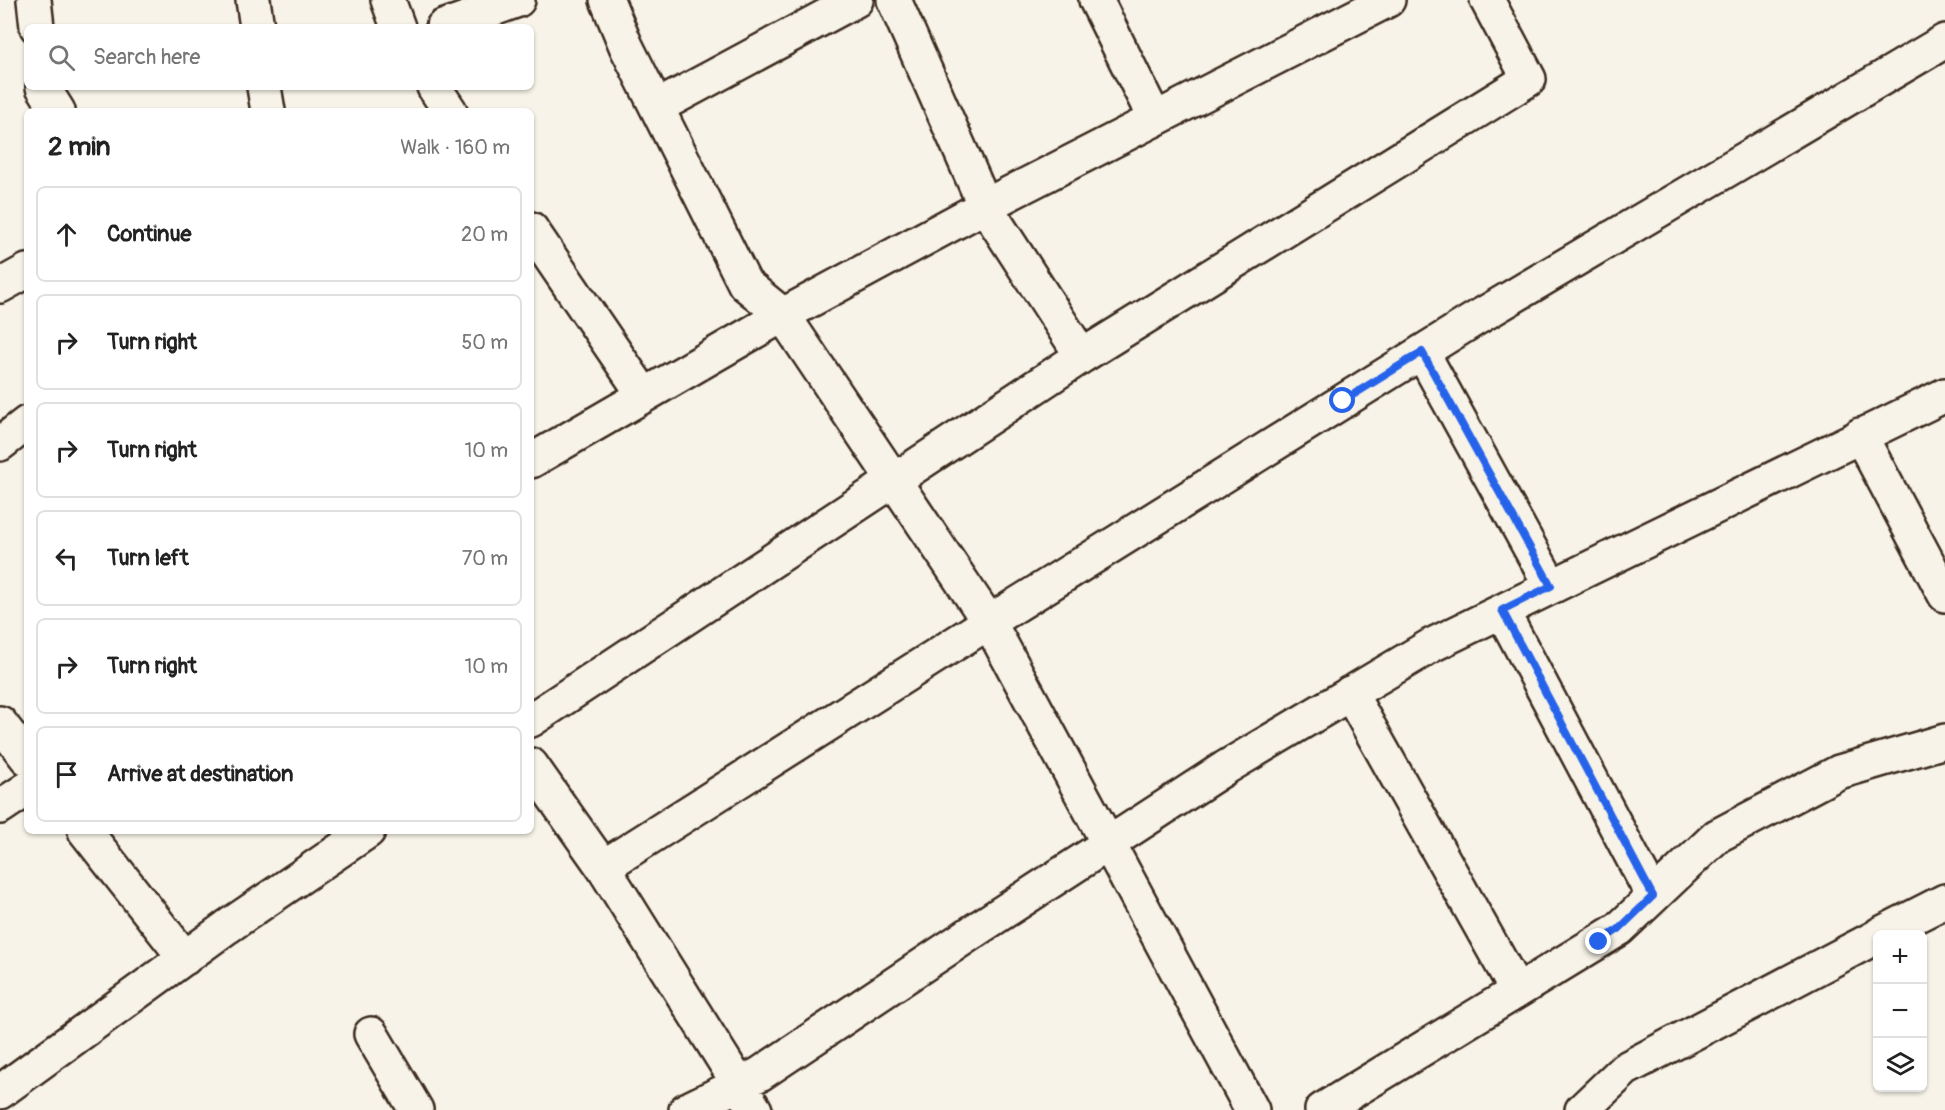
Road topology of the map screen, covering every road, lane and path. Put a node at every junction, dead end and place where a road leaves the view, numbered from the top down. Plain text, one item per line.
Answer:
1 (34, 0) edge
2 (253, 0) edge
3 (388, 0) edge
4 (518, 0) edge
5 (607, 0) edge
6 (856, 0) edge
7 (894, 0) edge
8 (1096, 0) edge
9 (1388, 0) edge
10 (1487, 0) edge
11 (37, 24) edge
12 (257, 24) edge
13 (397, 24) edge
14 (450, 24) edge
15 (1945, 41) edge
16 (45, 90) edge
17 (264, 90) edge
18 (436, 90) edge
19 (657, 107) junction
20 (56, 108) edge
21 (268, 108) edge
22 (448, 108) edge
23 (1155, 119) junction
24 (985, 206) junction
25 (534, 233) edge
26 (24, 273) edge
27 (0, 286) edge
28 (783, 315) junction
29 (1422, 352) junction
30 (1082, 356) junction
31 (1945, 394) edge
32 (644, 395) junction
33 (24, 425) edge
34 (1860, 435) junction
35 (0, 444) edge
36 (534, 459) edge
37 (894, 480) junction
38 (1551, 586) junction
39 (1945, 595) edge
40 (1502, 610) junction
41 (989, 622) junction
42 (1350, 693) junction
43 (534, 718) edge
44 (0, 723) edge
45 (1945, 741) edge
46 (24, 754) edge
47 (534, 769) edge
48 (24, 791) edge
49 (0, 807) edge
50 (87, 834) edge
51 (364, 834) edge
52 (1107, 844) junction
53 (603, 867) junction
54 (1653, 896) junction
55 (1945, 901) edge
56 (1889, 930) edge
57 (1873, 938) edge
58 (185, 958) junction
59 (1517, 991) junction
60 (371, 1034) dead end
61 (0, 1092) edge
62 (748, 1097) edge
63 (416, 1110) edge
64 (686, 1110) edge
65 (1252, 1110) edge
66 (1322, 1110) edge
67 (1582, 1110) edge

1 - 11 street
2 - 12 street
3 - 13 street
4 - 14 street
5 - 19 street
6 - 19 street
7 - 24 street
8 - 23 street
9 - 23 street
10 - 30 street
15 - 29 street
16 - 20 street
17 - 21 street
18 - 22 street
19 - 28 street
23 - 24 street
24 - 28 street
24 - 30 street
25 - 32 street
26 - 27 street
28 - 32 street
28 - 37 street
29 - 38 street
29 - 41 street
30 - 37 street
31 - 34 street
32 - 36 street
33 - 35 street
34 - 38 street
34 - 39 street
37 - 41 street
37 - 43 street
38 - 40 street
40 - 42 street
40 - 54 street
41 - 52 street
41 - 53 street
42 - 52 street
42 - 59 street
44 - 46 street
45 - 54 street
47 - 53 street
48 - 49 street
50 - 58 street
51 - 58 street
52 - 62 street
52 - 65 street
53 - 62 street
54 - 59 street
55 - 56 street
57 - 67 street
58 - 61 street
59 - 66 street
60 - 63 street
62 - 64 street

